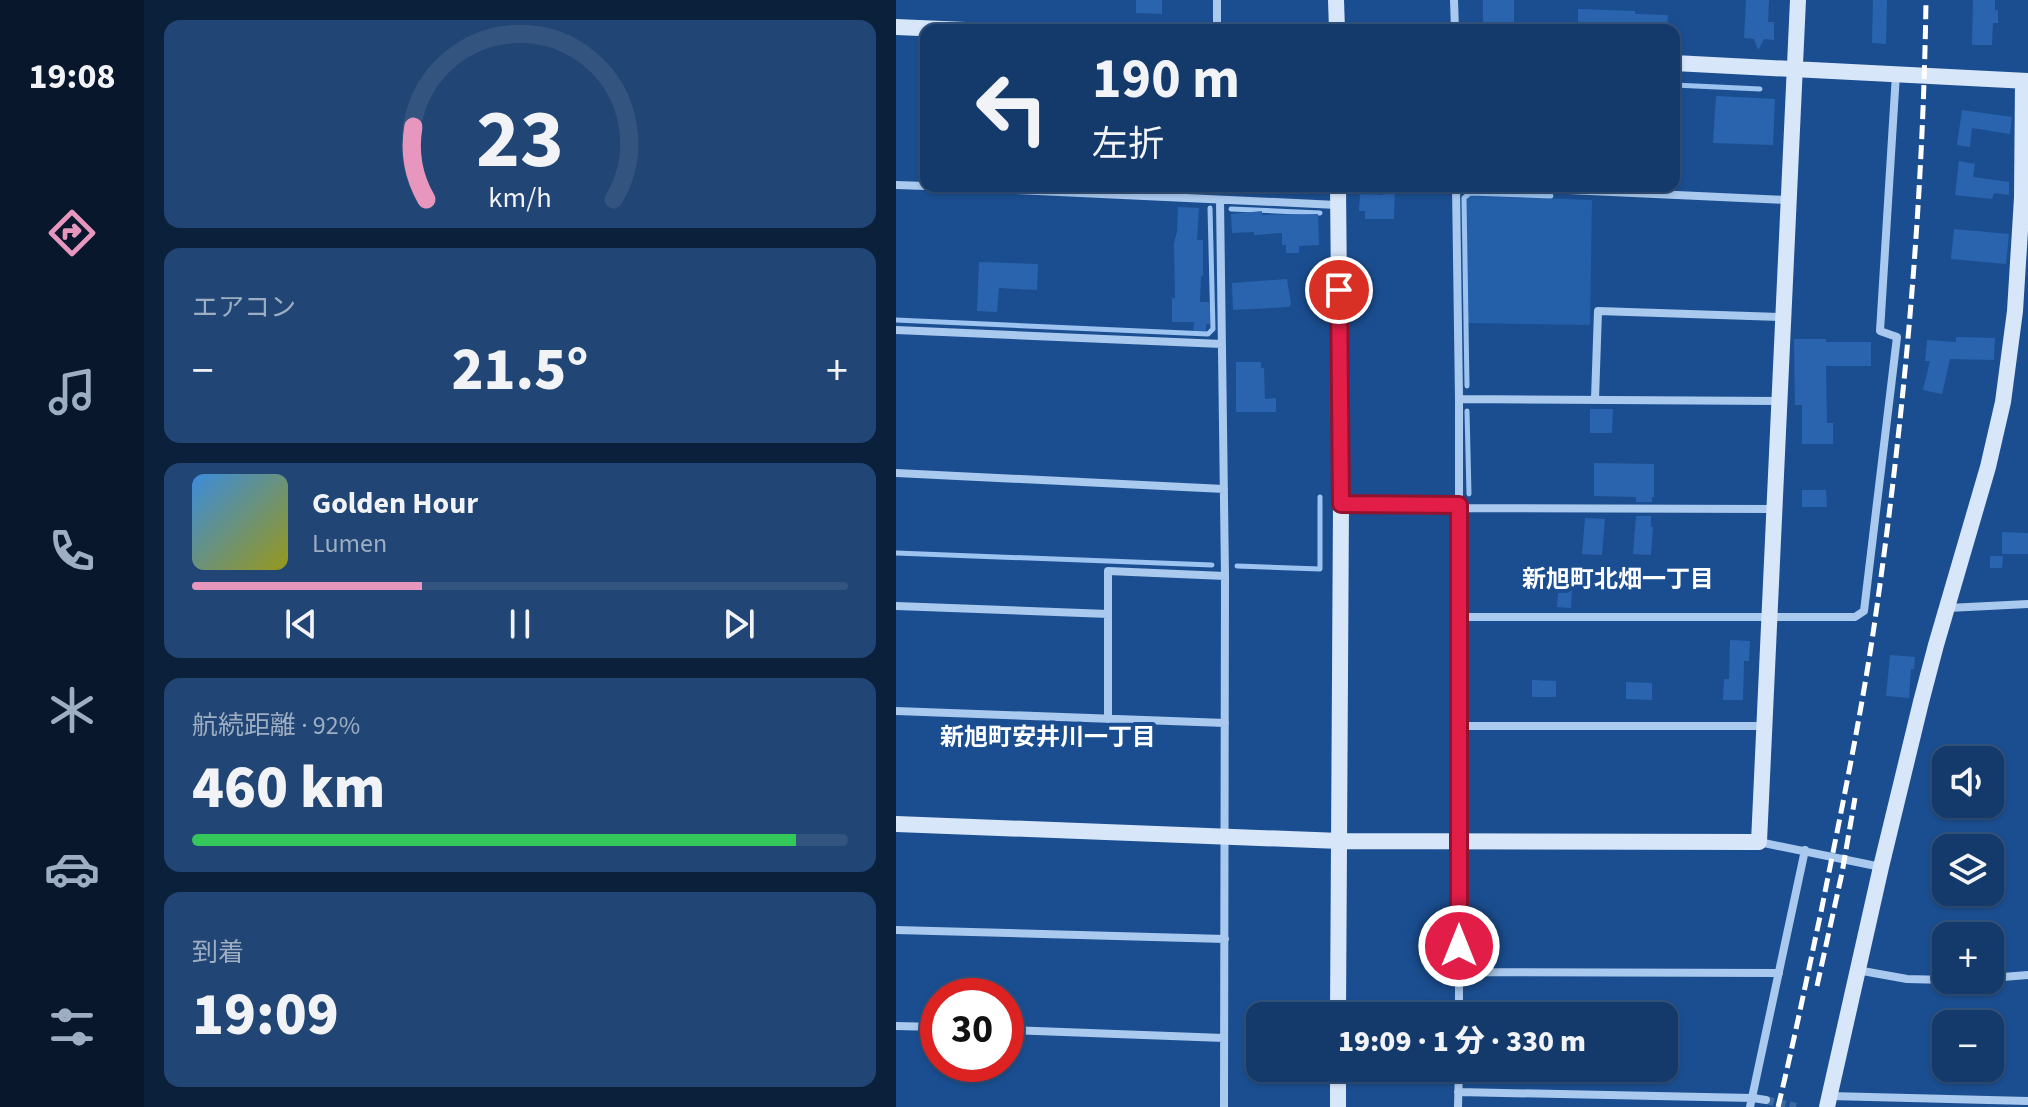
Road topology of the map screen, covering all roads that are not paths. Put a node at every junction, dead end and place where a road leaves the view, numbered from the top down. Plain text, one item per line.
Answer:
1 (1217, 0) edge
2 (1336, 0) edge
3 (1454, 0) edge
4 (1798, 0) edge
5 (1217, 24) edge
6 (1337, 24) edge
7 (1455, 24) edge
8 (896, 27) edge
9 (920, 28) edge
10 (1680, 63) edge
11 (1794, 69) junction
12 (1896, 74) junction
13 (2025, 81) edge
14 (896, 185) edge
15 (920, 186) edge
16 (1089, 192) edge
17 (1338, 192) edge
18 (1456, 192) edge
19 (1611, 192) edge
20 (1220, 200) junction
21 (1788, 200) junction
22 (1338, 205) junction
23 (1782, 317) junction
24 (896, 330) edge
25 (1222, 344) junction
26 (1459, 399) junction
27 (1595, 399) junction
28 (1779, 401) junction
29 (896, 473) edge
30 (1224, 489) junction
31 (1341, 504) junction
32 (1459, 507) junction
33 (1774, 509) junction
34 (1225, 576) junction
35 (2028, 604) edge
36 (896, 606) edge
37 (1947, 608) junction
38 (1108, 614) junction
39 (1459, 617) junction
40 (1769, 618) junction
41 (896, 711) edge
42 (1108, 719) junction
43 (1225, 723) junction
44 (1459, 726) junction
45 (1764, 726) junction
46 (896, 824) edge
47 (1225, 837) junction
48 (1340, 841) junction
49 (1458, 841) junction
50 (1759, 842) junction
51 (1805, 850) junction
52 (1881, 867) junction
53 (896, 930) edge
54 (1225, 939) junction
55 (1857, 970) junction
56 (1459, 972) junction
57 (1779, 973) junction
58 (2028, 975) edge
59 (2004, 977) edge
60 (1932, 980) edge
61 (1338, 1002) edge
62 (1459, 1002) edge
63 (896, 1026) edge
64 (920, 1027) edge
65 (1024, 1031) edge
66 (1224, 1038) junction
67 (1338, 1082) edge
68 (1458, 1082) edge
69 (1458, 1092) junction
70 (1766, 1100) dead end
71 (2028, 1101) edge
72 (1752, 1102) edge
73 (1829, 1102) edge
74 (1224, 1107) edge
75 (1338, 1107) edge
76 (1458, 1107) edge

1 - 5 street
2 - 6 street
3 - 7 street
4 - 11 street
8 - 9 street
10 - 11 street
11 - 12 street
11 - 21 street
12 - 13 street
12 - 40 street
13 - 37 street
14 - 15 street
16 - 20 street
17 - 22 street
18 - 26 street
19 - 21 street
20 - 22 street
20 - 25 street
21 - 23 street
22 - 31 street
23 - 27 street
23 - 28 street
24 - 25 street
25 - 30 street
26 - 27 street
26 - 32 street
27 - 28 street
28 - 33 street
29 - 30 street
30 - 34 street
31 - 32 street
31 - 48 street
32 - 33 street
32 - 39 street
33 - 40 street
34 - 38 street
34 - 43 street
35 - 37 street
36 - 38 street
37 - 52 street
38 - 42 street
39 - 40 street
39 - 44 street
40 - 45 street
41 - 42 street
42 - 43 street
43 - 47 street
44 - 45 street
44 - 49 street
45 - 50 street
46 - 47 street
47 - 48 street
47 - 54 street
48 - 49 street
48 - 61 street
49 - 50 street
49 - 56 street
50 - 51 street
51 - 52 street
51 - 57 street
52 - 55 street
53 - 54 street
54 - 66 street
55 - 60 street
55 - 73 street
56 - 57 street
56 - 62 street
57 - 72 street
58 - 59 street
63 - 64 street
65 - 66 street
66 - 74 street
67 - 75 street
68 - 69 street
69 - 72 street
69 - 76 street
70 - 72 street
71 - 73 street

